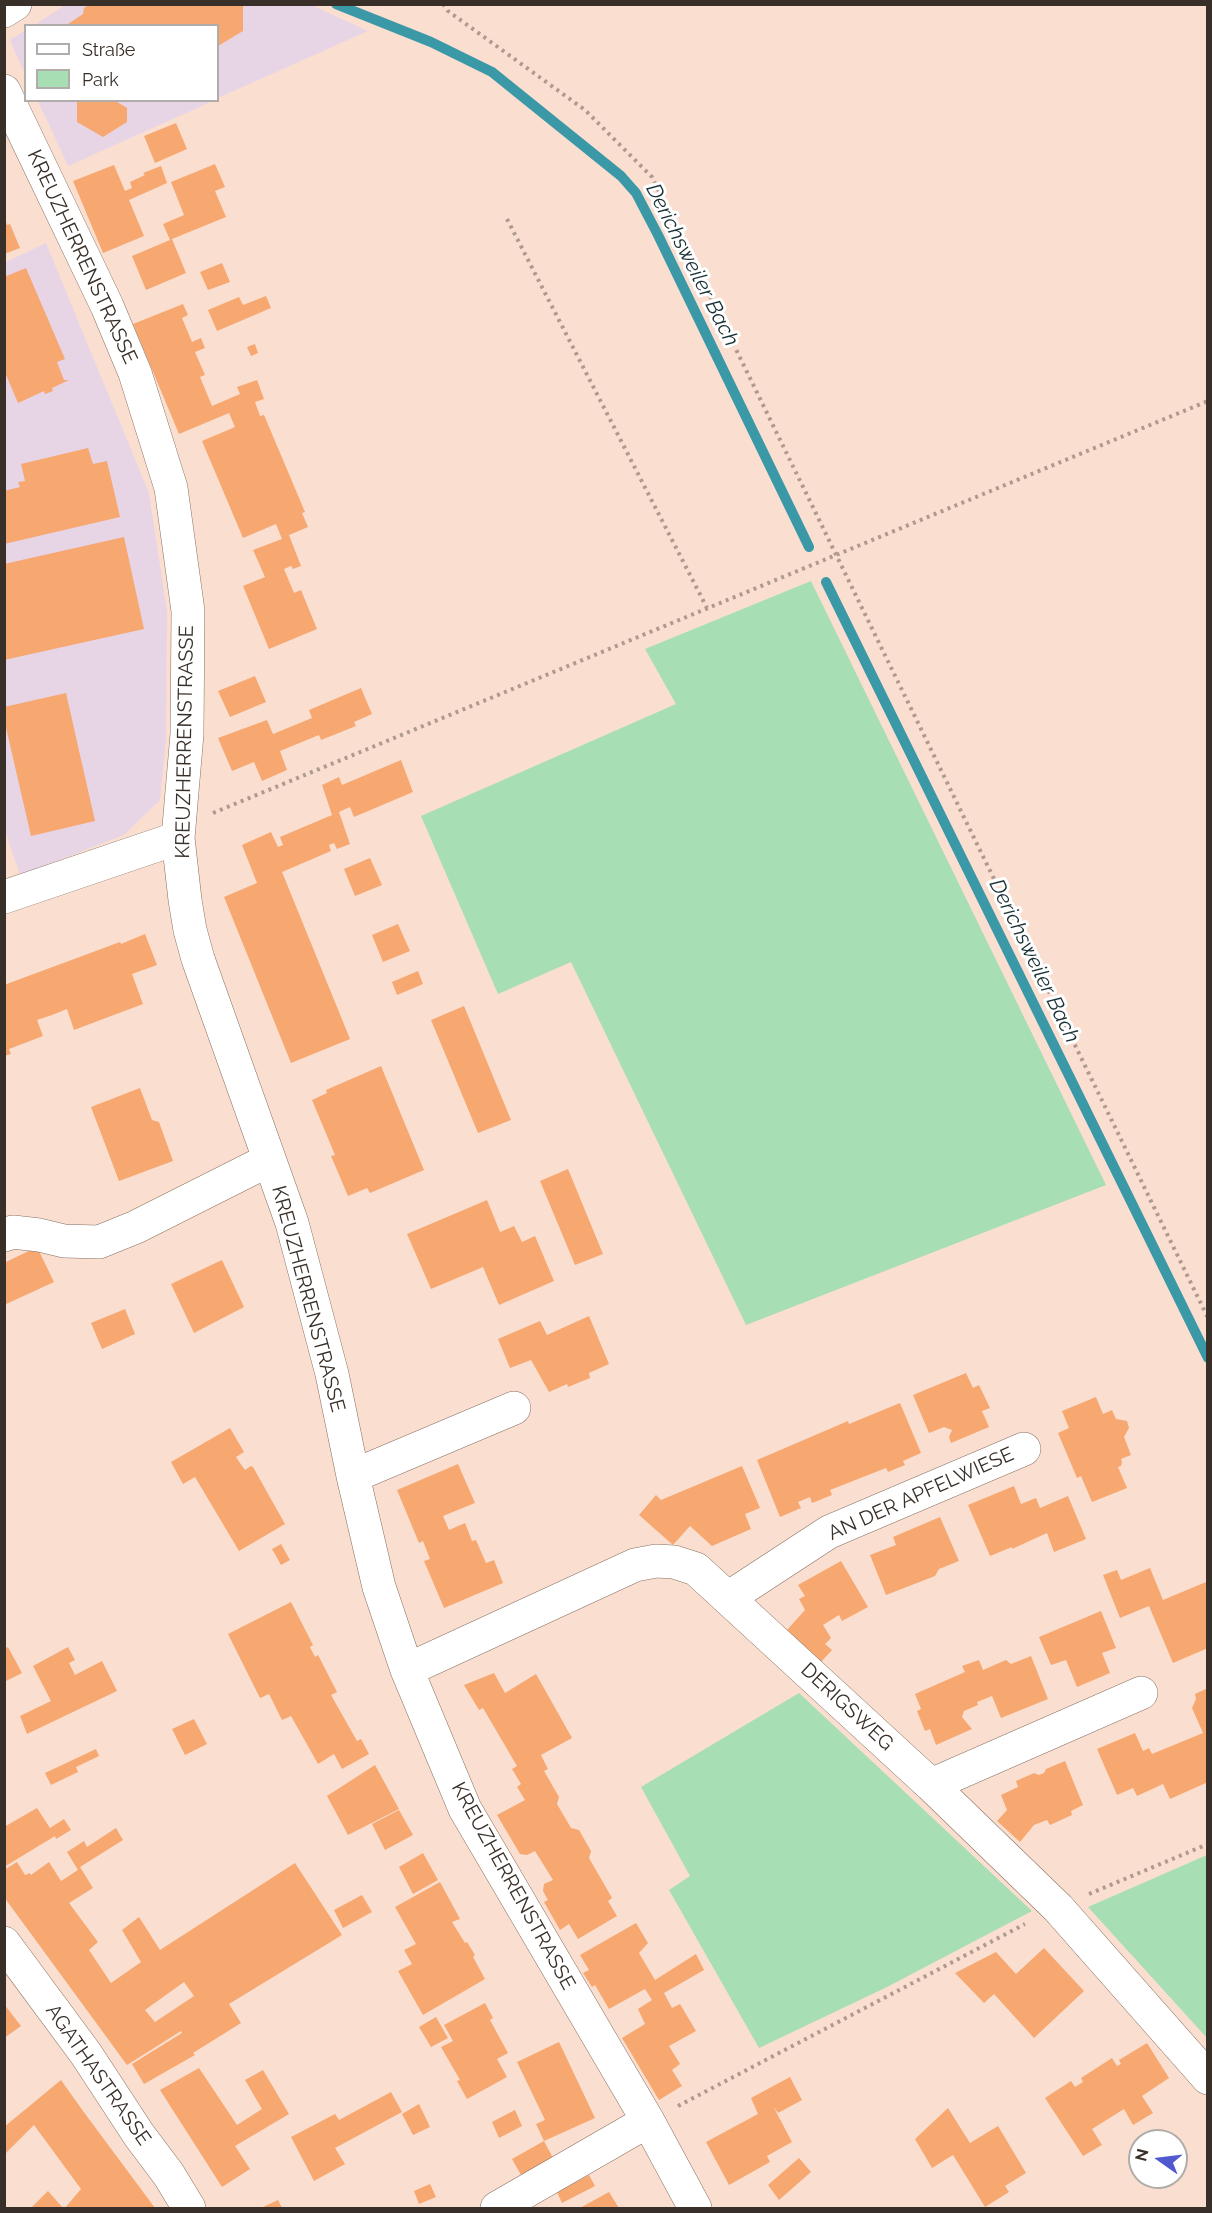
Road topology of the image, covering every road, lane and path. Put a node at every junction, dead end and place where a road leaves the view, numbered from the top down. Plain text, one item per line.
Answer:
1 (15, 4) edge
2 (443, 4) edge
3 (4, 11) edge
4 (4, 91) edge
5 (507, 219) dead end
6 (1208, 401) edge
7 (836, 555) junction
8 (707, 608) junction
9 (191, 827) junction
10 (4, 897) edge
11 (269, 1160) junction
12 (4, 1235) edge
13 (1208, 1318) edge
14 (514, 1408) dead end
15 (1024, 1449) dead end
16 (353, 1476) junction
17 (728, 1598) junction
18 (407, 1670) junction
19 (1141, 1693) dead end
20 (931, 1785) junction
21 (1208, 1844) edge
22 (1058, 1908) junction
23 (4, 1943) edge
24 (1208, 2078) edge
25 (648, 2121) junction
26 (189, 2208) edge
27 (497, 2208) edge
28 (695, 2208) edge

1 - 3 street
2 - 7 path
4 - 9 street, KREUZHERRENSTRASSE
5 - 8 path
6 - 7 path
7 - 8 path
7 - 13 path
8 - 9 path
9 - 10 street
9 - 11 street, KREUZHERRENSTRASSE
11 - 12 street
11 - 16 street, KREUZHERRENSTRASSE
14 - 16 street
15 - 17 street, AN DER APFELWIESE
16 - 18 street, KREUZHERRENSTRASSE
17 - 18 street, DERIGSWEG
17 - 20 street, DERIGSWEG
18 - 25 street, KREUZHERRENSTRASSE
19 - 20 street
20 - 22 street, DERIGSWEG
21 - 22 path
22 - 24 street, DERIGSWEG
22 - 25 path
23 - 26 street, AGATHASTRASSE
25 - 27 street
25 - 28 street, KREUZHERRENSTRASSE

